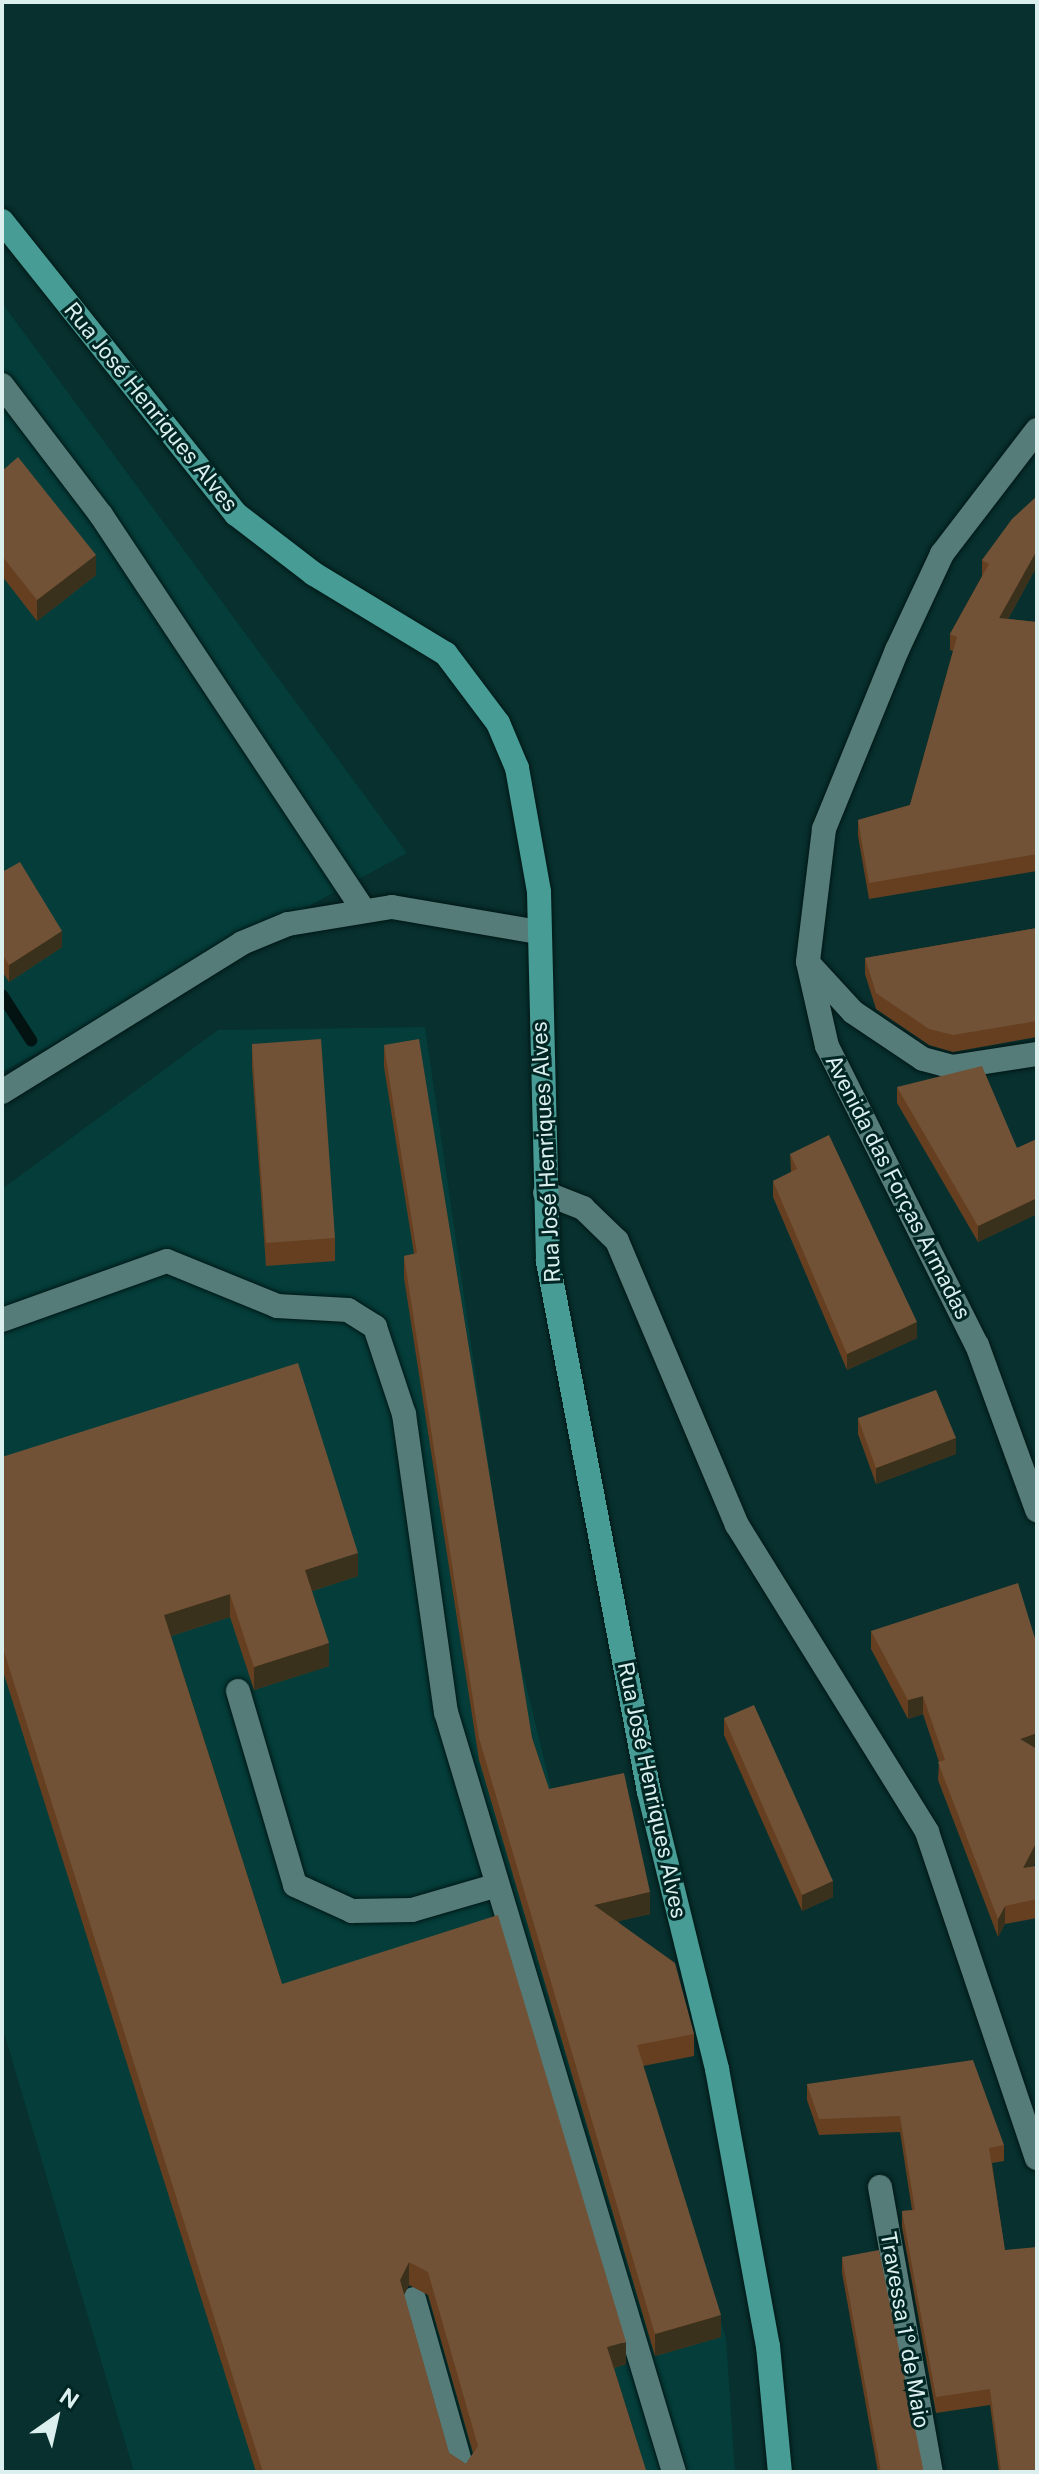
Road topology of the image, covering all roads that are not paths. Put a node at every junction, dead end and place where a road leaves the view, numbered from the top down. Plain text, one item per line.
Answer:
1 (2, 221) edge
2 (2, 385) edge
3 (1037, 430) edge
4 (362, 908) junction
5 (539, 932) junction
6 (808, 962) junction
7 (1037, 1054) edge
8 (2, 1092) edge
9 (545, 1193) junction
10 (2, 1320) edge
11 (1037, 1510) edge
12 (238, 1691) dead end
13 (494, 1886) junction
14 (1037, 2158) edge
15 (880, 2187) dead end
16 (414, 2299) dead end
17 (463, 2472) edge
18 (674, 2472) edge
19 (780, 2472) edge
20 (931, 2472) edge

1 - 5 main road, Rua José Henriques Alves
2 - 4 street
3 - 6 street, Avenida das Forças Armadas
4 - 5 street
4 - 8 street
5 - 9 main road, Rua José Henriques Alves
6 - 7 street
6 - 11 street, Avenida das Forças Armadas
9 - 14 street
9 - 19 main road, Rua José Henriques Alves
10 - 13 street
12 - 13 street
13 - 18 street
15 - 20 street, Travessa 1º de Maio
16 - 17 street

